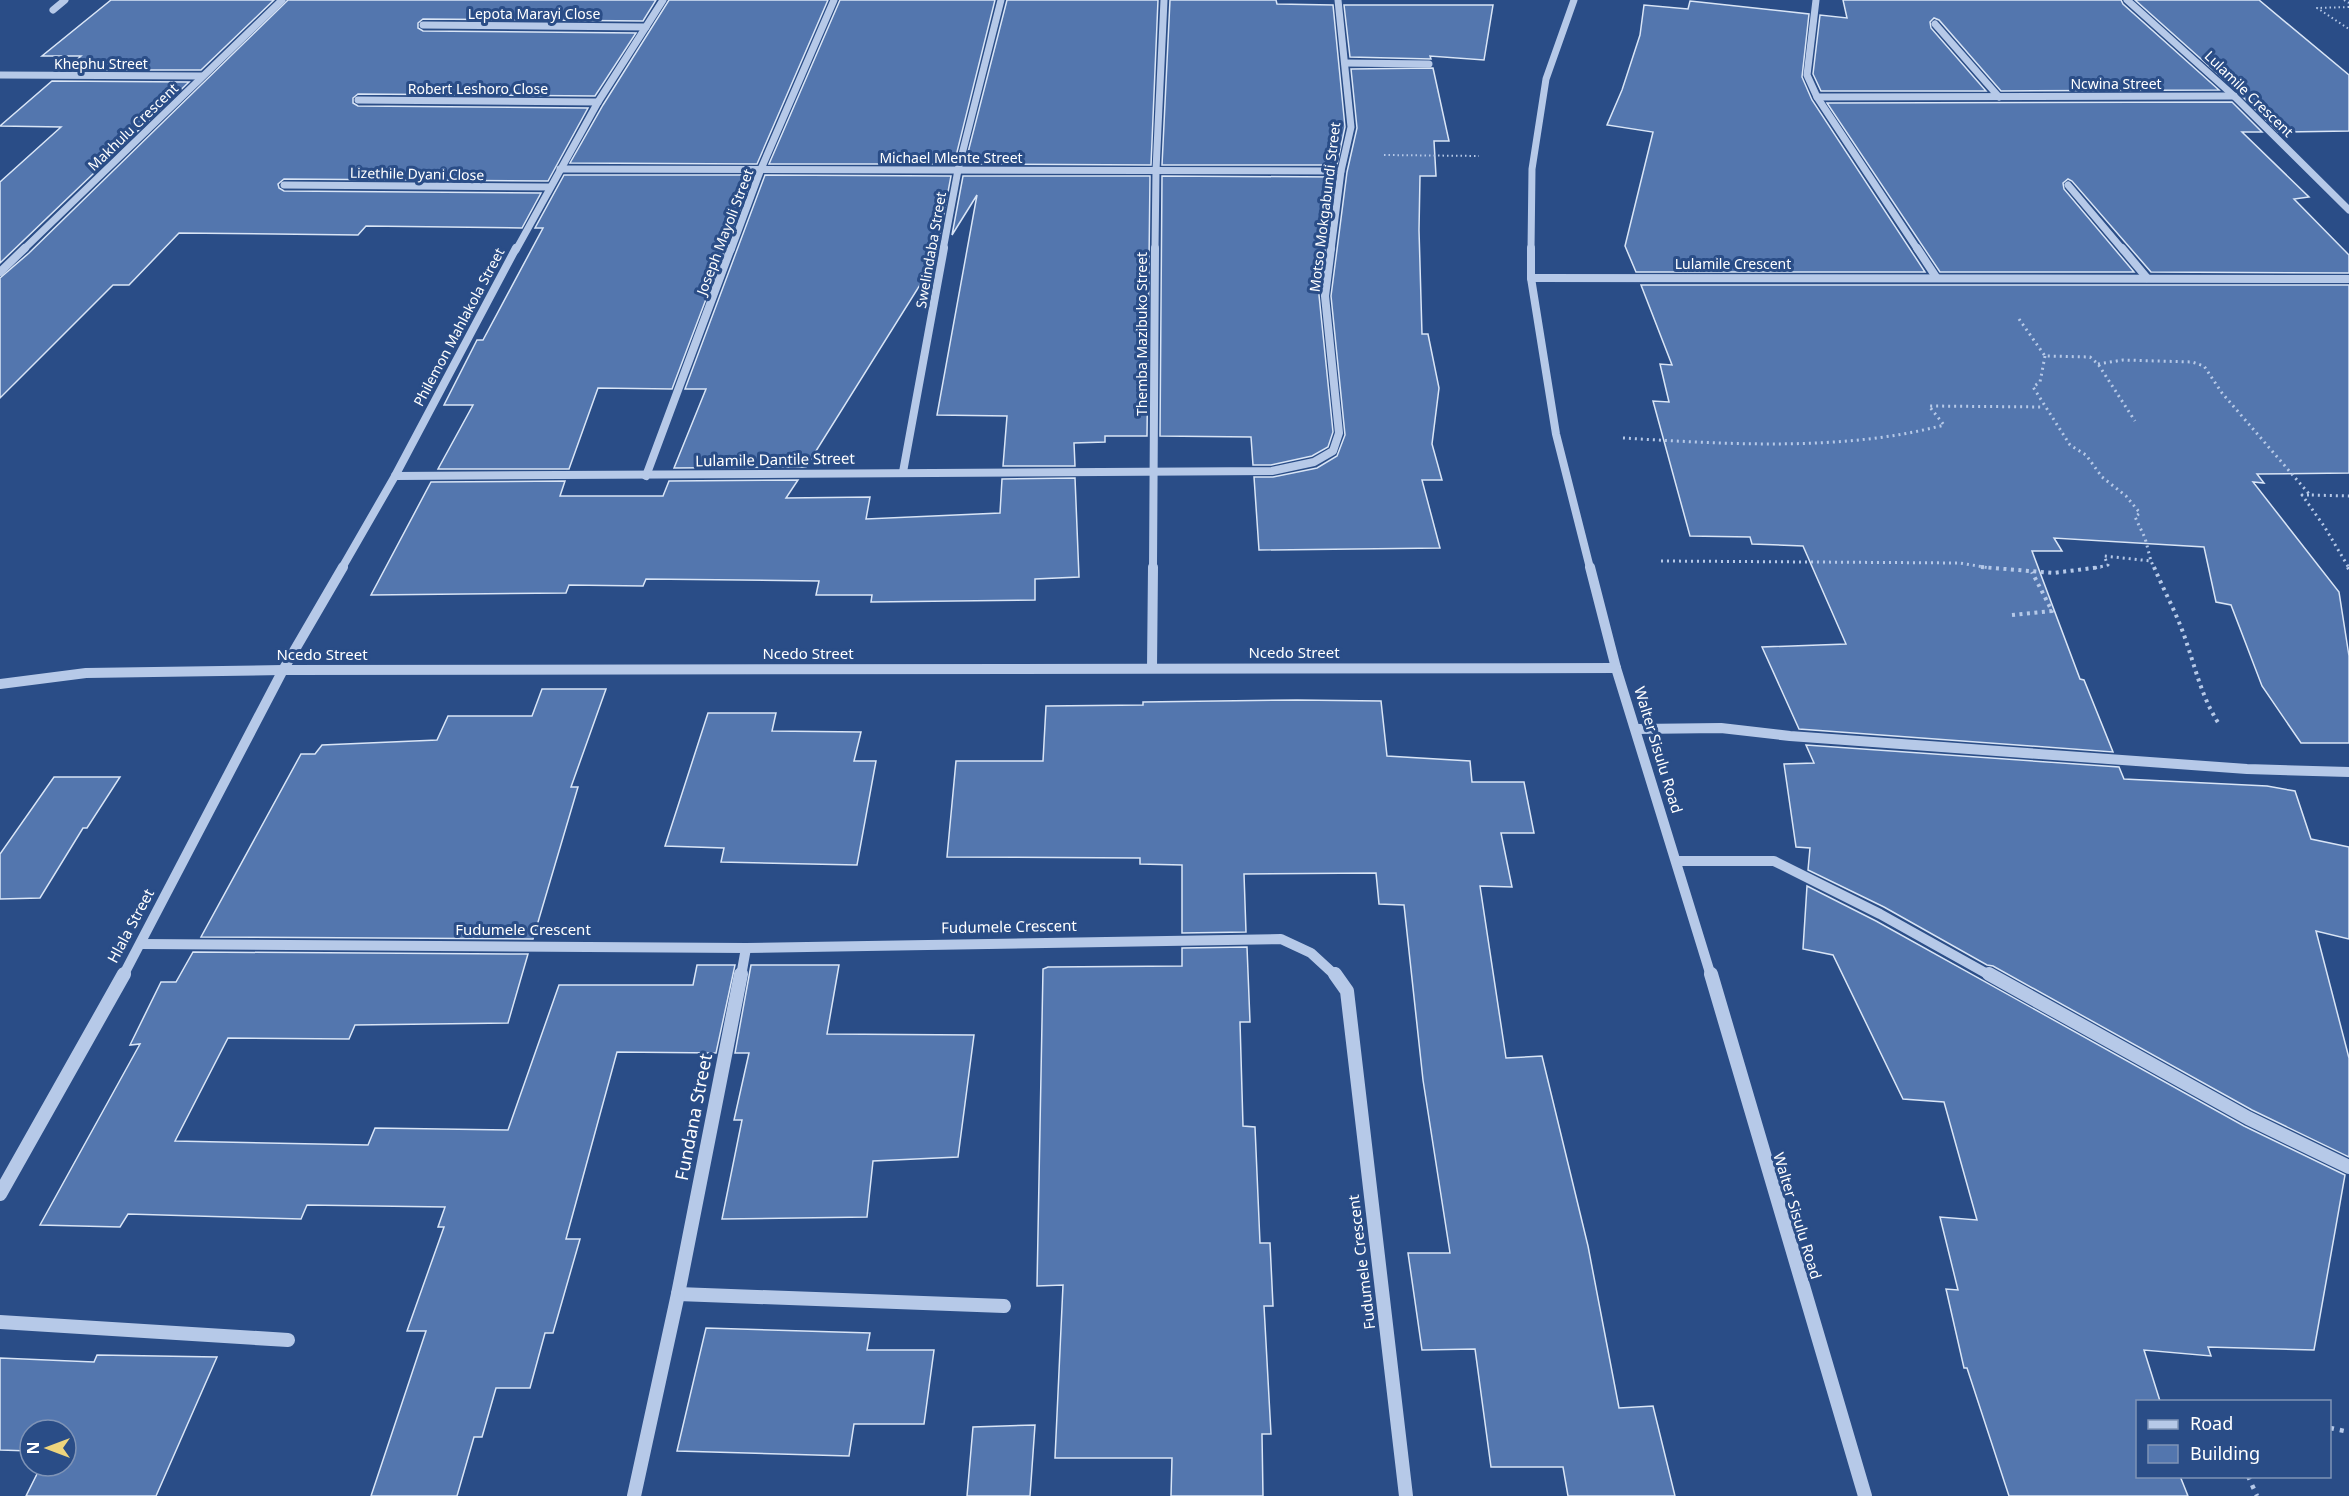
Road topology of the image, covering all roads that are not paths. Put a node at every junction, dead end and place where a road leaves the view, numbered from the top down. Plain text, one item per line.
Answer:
1 (65, 0) edge
2 (282, 0) edge
3 (663, 0) edge
4 (834, 0) edge
5 (1001, 0) edge
6 (1164, 0) edge
7 (1338, 0) edge
8 (1574, 0) edge
9 (1816, 0) edge
10 (2127, 0) edge
11 (53, 10) dead end
12 (1935, 24) dead end
13 (423, 25) dead end
14 (646, 27) junction
15 (1345, 63) junction
16 (1429, 64) dead end
17 (0, 75) edge
18 (202, 76) junction
19 (2234, 96) junction
20 (1817, 97) junction
21 (1999, 97) junction
22 (358, 100) dead end
23 (598, 102) junction
24 (560, 170) junction
25 (761, 170) junction
26 (958, 170) junction
27 (1156, 170) junction
28 (1341, 171) junction
29 (284, 185) dead end
30 (2068, 185) dead end
31 (549, 187) junction
32 (2349, 210) edge
33 (0, 272) edge
34 (1936, 277) junction
35 (1531, 278) junction
36 (2147, 278) junction
37 (2349, 279) edge
38 (903, 472) junction
39 (1155, 472) junction
40 (395, 476) junction
41 (646, 476) junction
42 (1152, 668) junction
43 (1616, 668) junction
44 (284, 670) junction
45 (0, 684) edge
46 (1637, 729) junction
47 (2349, 772) edge
48 (1677, 861) junction
49 (141, 945) junction
50 (746, 948) junction
51 (2349, 1167) edge
52 (0, 1194) edge
53 (678, 1294) junction
54 (1004, 1306) dead end
55 (0, 1322) edge
56 (288, 1340) dead end
57 (634, 1496) edge
58 (1406, 1496) edge
59 (1865, 1496) edge

1 - 11 street
2 - 18 street, Makhulu Crescent
3 - 14 street, Philemon Mahlakola Street
4 - 25 street, Joseph Mayoli Street
5 - 26 street, Swelindaba Street
6 - 27 street, Themba Mazibuko Street
7 - 15 street, Motso Mokgabundi Street
8 - 35 street, Walter Sisulu Road
9 - 20 street
10 - 19 street, Lulamile Crescent
12 - 21 street
13 - 14 street, Lepota Marayi Close
14 - 23 street, Philemon Mahlakola Street
15 - 16 street
15 - 28 street, Motso Mokgabundi Street
17 - 18 street, Khephu Street
18 - 33 street, Makhulu Crescent
19 - 21 street, Ncwina Street
19 - 32 street, Lulamile Crescent
20 - 21 street, Ncwina Street
20 - 34 street
22 - 23 street, Robert Leshoro Close
23 - 24 street, Philemon Mahlakola Street
24 - 25 street, Michael Mlente Street
24 - 31 street, Philemon Mahlakola Street
25 - 26 street, Michael Mlente Street
25 - 41 street, Joseph Mayoli Street
26 - 27 street, Michael Mlente Street
26 - 38 street, Swelindaba Street
27 - 28 street, Michael Mlente Street
27 - 39 street, Themba Mazibuko Street
28 - 39 street, Motso Mokgabundi Street
29 - 31 street, Lizethile Dyani Close
30 - 36 street
31 - 40 street, Philemon Mahlakola Street
34 - 35 street, Lulamile Crescent
34 - 36 street, Lulamile Crescent
35 - 43 street, Walter Sisulu Road
36 - 37 street, Lulamile Crescent
38 - 39 street, Lulamile Dantile Street
38 - 41 street, Lulamile Dantile Street
39 - 42 street, Themba Mazibuko Street
40 - 41 street, Lulamile Dantile Street
40 - 44 street, Philemon Mahlakola Street
42 - 43 street, Ncedo Street
42 - 44 street, Ncedo Street
43 - 46 street, Walter Sisulu Road
44 - 45 street, Ncedo Street
44 - 49 street, Hlala Street
46 - 47 street
46 - 48 street, Walter Sisulu Road
48 - 51 street
48 - 59 street, Walter Sisulu Road
49 - 50 street, Fudumele Crescent
49 - 52 street, Hlala Street
50 - 53 street, Fundana Street
50 - 58 street, Fudumele Crescent
53 - 54 street
53 - 57 street, Fundana Street
55 - 56 street

